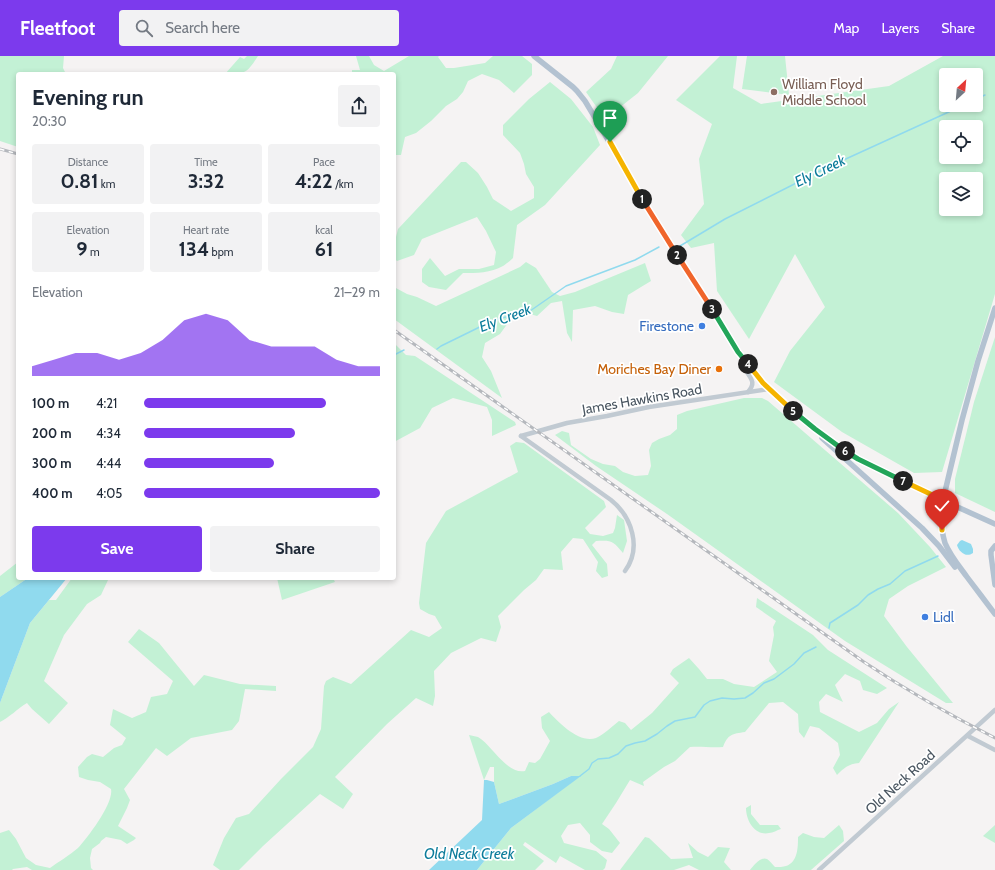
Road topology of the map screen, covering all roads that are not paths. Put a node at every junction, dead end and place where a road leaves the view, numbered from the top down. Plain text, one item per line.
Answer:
1 (534, 56) edge
2 (995, 308) edge
3 (743, 358) junction
4 (769, 389) junction
5 (748, 392) junction
6 (807, 423) junction
7 (943, 500) junction
8 (995, 524) edge
9 (995, 546) edge
10 (625, 571) dead end
11 (995, 584) edge
12 (975, 587) junction
13 (995, 614) edge
14 (995, 710) edge
15 (968, 736) junction
16 (995, 750) edge
17 (819, 870) edge

1 - 3 main road
2 - 7 main road
3 - 4 main road
3 - 5 street
4 - 5 street, James Hawkins Road
4 - 6 main road
5 - 10 street, James Hawkins Road
6 - 7 main road
6 - 12 main road
7 - 8 main road
7 - 12 main road
9 - 11 main road
12 - 13 main road
14 - 15 street, Old Neck Road
15 - 16 street
15 - 17 street, Old Neck Road

